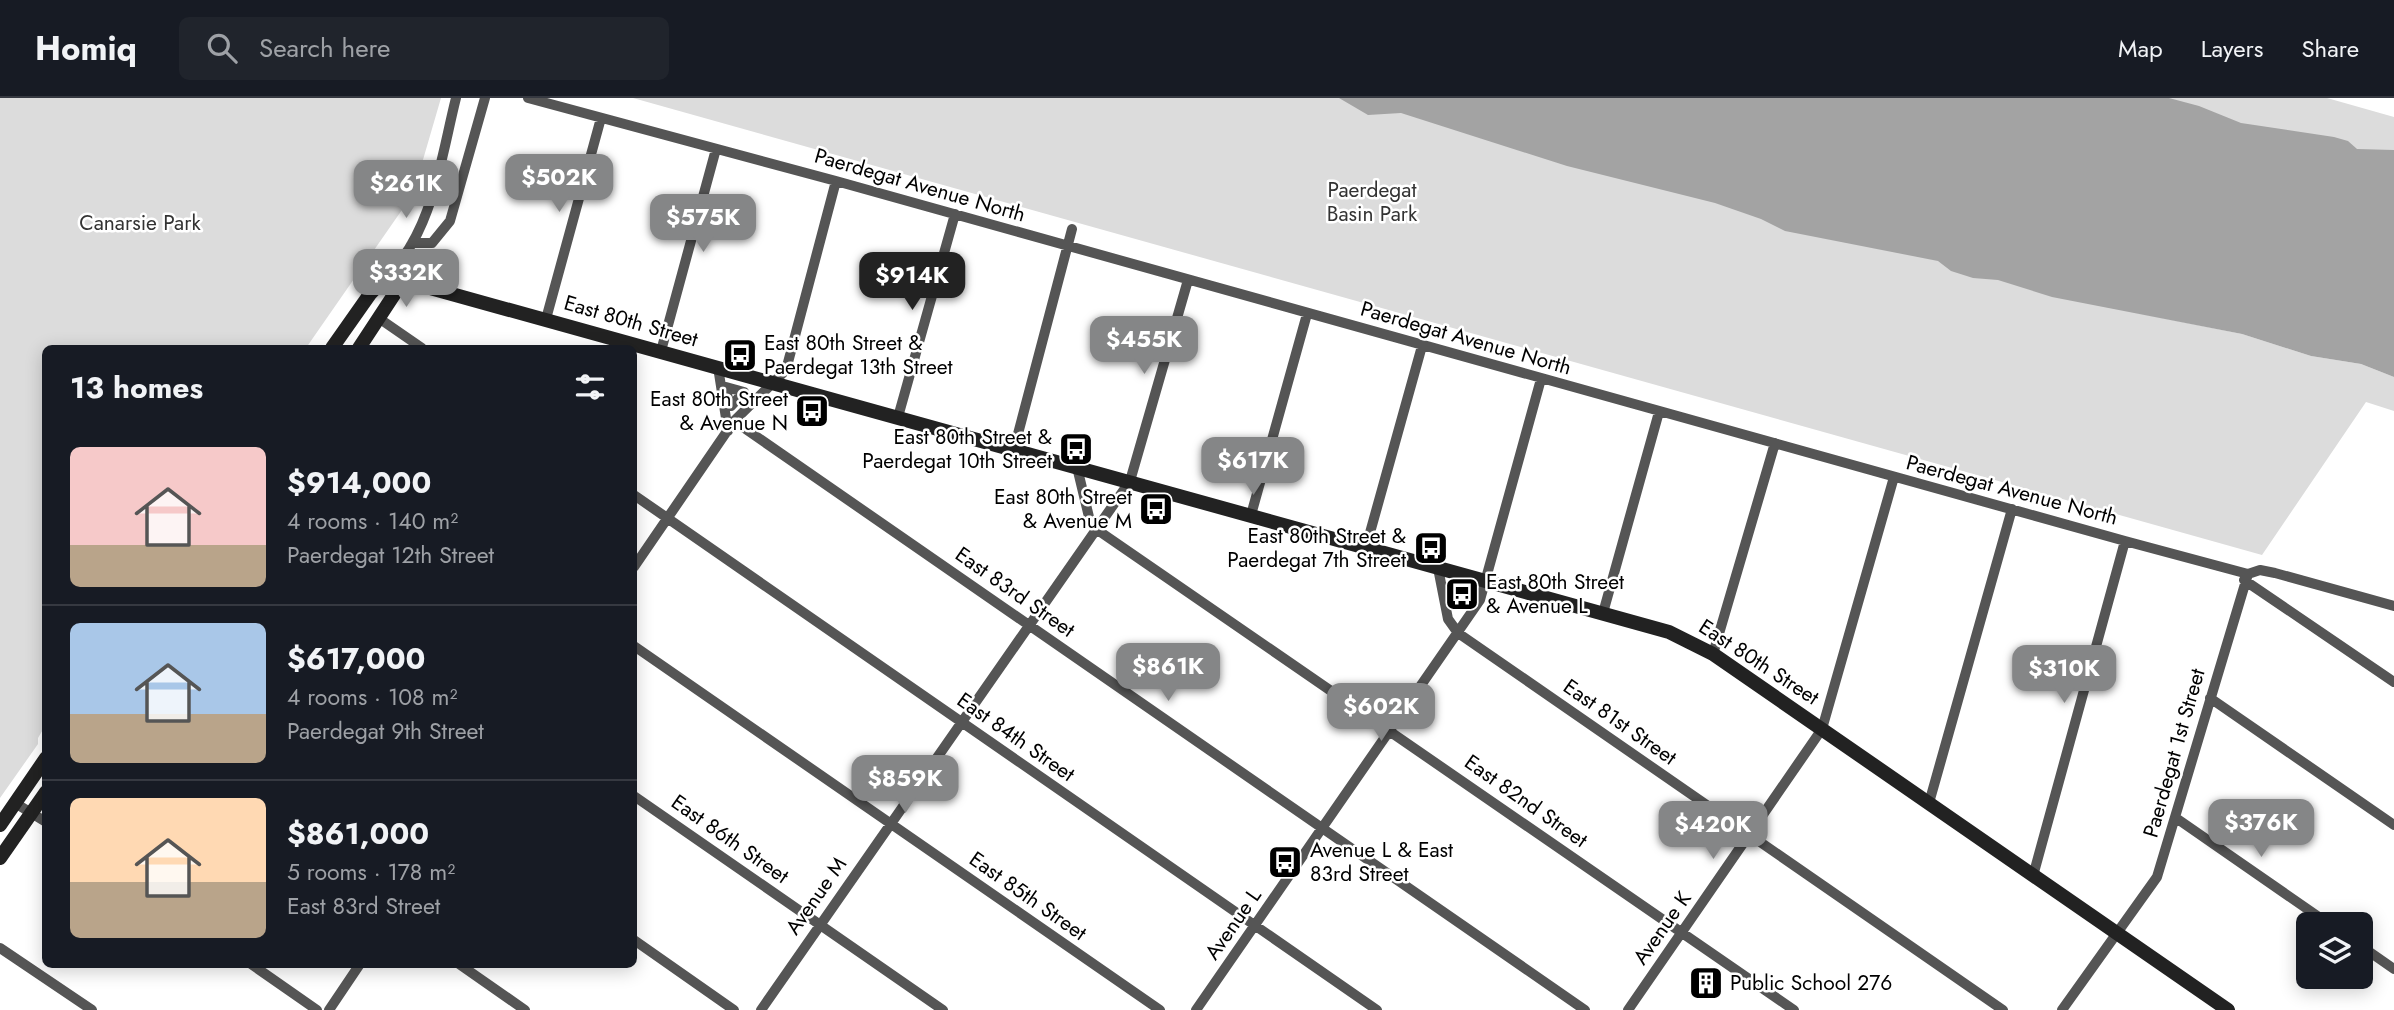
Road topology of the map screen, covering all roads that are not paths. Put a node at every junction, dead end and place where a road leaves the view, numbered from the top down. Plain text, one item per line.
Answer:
1 (456, 98) edge
2 (485, 98) edge
3 (528, 98) edge
4 (601, 118) junction
5 (716, 149) junction
6 (836, 181) junction
7 (955, 215) junction
8 (1072, 229) dead end
9 (412, 243) junction
10 (1067, 246) junction
11 (387, 276) junction
12 (1188, 280) junction
13 (403, 281) junction
14 (1307, 314) junction
15 (380, 319) junction
16 (546, 319) junction
17 (334, 345) edge
18 (361, 345) edge
19 (418, 345) edge
20 (1422, 346) junction
21 (661, 351) junction
22 (718, 367) junction
23 (1541, 379) junction
24 (772, 382) junction
25 (1659, 412) junction
26 (898, 417) junction
27 (734, 421) junction
28 (728, 431) junction
29 (1775, 443) junction
30 (1014, 449) junction
31 (1077, 467) junction
32 (1894, 477) junction
33 (1130, 481) junction
34 (637, 497) edge
35 (2012, 509) junction
36 (1251, 515) junction
37 (667, 519) junction
38 (1096, 529) junction
39 (2126, 541) junction
40 (1366, 547) junction
41 (637, 564) edge
42 (1438, 568) junction
43 (2246, 577) junction
44 (1485, 580) junction
45 (2394, 606) edge
46 (1602, 613) junction
47 (1028, 624) junction
48 (1458, 633) junction
49 (637, 648) edge
50 (1713, 654) junction
51 (2394, 682) edge
52 (2210, 698) junction
53 (961, 722) junction
54 (1822, 729) junction
55 (1390, 730) junction
56 (42, 764) edge
57 (42, 798) edge
58 (637, 798) edge
59 (15, 803) junction
60 (1929, 803) junction
61 (32, 812) junction
62 (2176, 818) junction
63 (42, 819) edge
64 (890, 823) junction
65 (0, 825) edge
66 (2394, 825) edge
67 (1322, 828) junction
68 (1749, 835) junction
69 (0, 858) edge
70 (2033, 876) junction
71 (2312, 912) edge
72 (820, 925) junction
73 (1255, 926) junction
74 (2115, 932) junction
75 (1682, 933) junction
76 (637, 942) edge
77 (0, 948) edge
78 (2373, 954) edge
79 (257, 968) edge
80 (357, 968) edge
81 (465, 968) edge
82 (2394, 969) edge
83 (92, 1010) edge
84 (317, 1010) edge
85 (329, 1010) edge
86 (525, 1010) edge
87 (734, 1010) edge
88 (761, 1010) edge
89 (943, 1010) edge
90 (1160, 1010) edge
91 (1196, 1010) edge
92 (1377, 1010) edge
93 (1585, 1010) edge
94 (1628, 1010) edge
95 (1794, 1010) edge
96 (2003, 1010) edge
97 (2062, 1010) edge
98 (2228, 1010) edge

1 - 9 street
2 - 9 street
3 - 4 street, Paerdegat Avenue North
4 - 5 street, Paerdegat Avenue North
4 - 16 street
5 - 6 street, Paerdegat Avenue North
5 - 21 street
6 - 7 street, Paerdegat Avenue North
6 - 24 street
7 - 10 street, Paerdegat Avenue North
7 - 26 street
8 - 10 street
9 - 11 street
10 - 12 street, Paerdegat Avenue North
10 - 30 street
11 - 13 street, East 80th Street
11 - 17 street
12 - 14 street, Paerdegat Avenue North
12 - 33 street, Avenue M
13 - 15 street
13 - 16 street, East 80th Street
14 - 20 street, Paerdegat Avenue North
14 - 36 street
15 - 18 street
15 - 19 street
16 - 21 street, East 80th Street
20 - 23 street, Paerdegat Avenue North
20 - 40 street
21 - 22 street, East 80th Street
22 - 24 street, East 80th Street
22 - 28 street
23 - 25 street, Paerdegat Avenue North
23 - 44 street, Avenue L
24 - 26 street, East 80th Street
24 - 27 street
25 - 29 street, Paerdegat Avenue North
25 - 46 street
26 - 30 street, East 80th Street
27 - 28 street
27 - 47 street, East 83rd Street
28 - 37 street
29 - 32 street, Paerdegat Avenue North
29 - 50 street
30 - 31 street, East 80th Street
31 - 33 street, East 80th Street
31 - 38 street
32 - 35 street, Paerdegat Avenue North
32 - 54 street, Avenue K
33 - 36 street, East 80th Street
33 - 38 street, Avenue M
34 - 37 street, East 84th Street
35 - 39 street, Paerdegat Avenue North
35 - 60 street
36 - 40 street, East 80th Street
37 - 41 street
37 - 53 street, East 84th Street
38 - 47 street, Avenue M
38 - 55 street, East 82nd Street
39 - 43 street, Paerdegat Avenue North
39 - 70 street
40 - 42 street, East 80th Street
42 - 44 street, East 80th Street
42 - 48 street
43 - 45 street, Paerdegat Avenue North
43 - 51 street
43 - 52 street, Paerdegat 1st Street
44 - 46 street, East 80th Street
44 - 48 street, Avenue L
46 - 50 street, East 80th Street
47 - 53 street, Avenue M
47 - 67 street, East 83rd Street
48 - 55 street, Avenue L
48 - 68 street, East 81st Street
49 - 64 street, East 85th Street
50 - 54 street, East 80th Street
52 - 62 street, Paerdegat 1st Street
52 - 66 street
53 - 64 street, Avenue M
53 - 73 street, East 84th Street
54 - 60 street, East 80th Street
54 - 68 street, Avenue K
55 - 67 street, Avenue L
55 - 75 street, East 82nd Street
56 - 59 street
57 - 61 street
58 - 72 street, East 86th Street
59 - 61 street
59 - 65 street
60 - 70 street, East 80th Street
61 - 63 street
61 - 69 street
62 - 71 street
62 - 74 street, Paerdegat 1st Street
64 - 72 street, Avenue M
64 - 90 street, East 85th Street
67 - 73 street, Avenue L
67 - 93 street, East 83rd Street
68 - 75 street, Avenue K
68 - 96 street, East 81st Street
70 - 74 street, East 80th Street
72 - 88 street, Avenue M
72 - 89 street, East 86th Street
73 - 91 street, Avenue L
73 - 92 street, East 84th Street
74 - 97 street, Paerdegat 1st Street
74 - 98 street, East 80th Street
75 - 94 street, Avenue K
75 - 95 street, East 82nd Street
76 - 87 street
77 - 83 street
78 - 82 street
79 - 84 street
80 - 85 street
81 - 86 street

